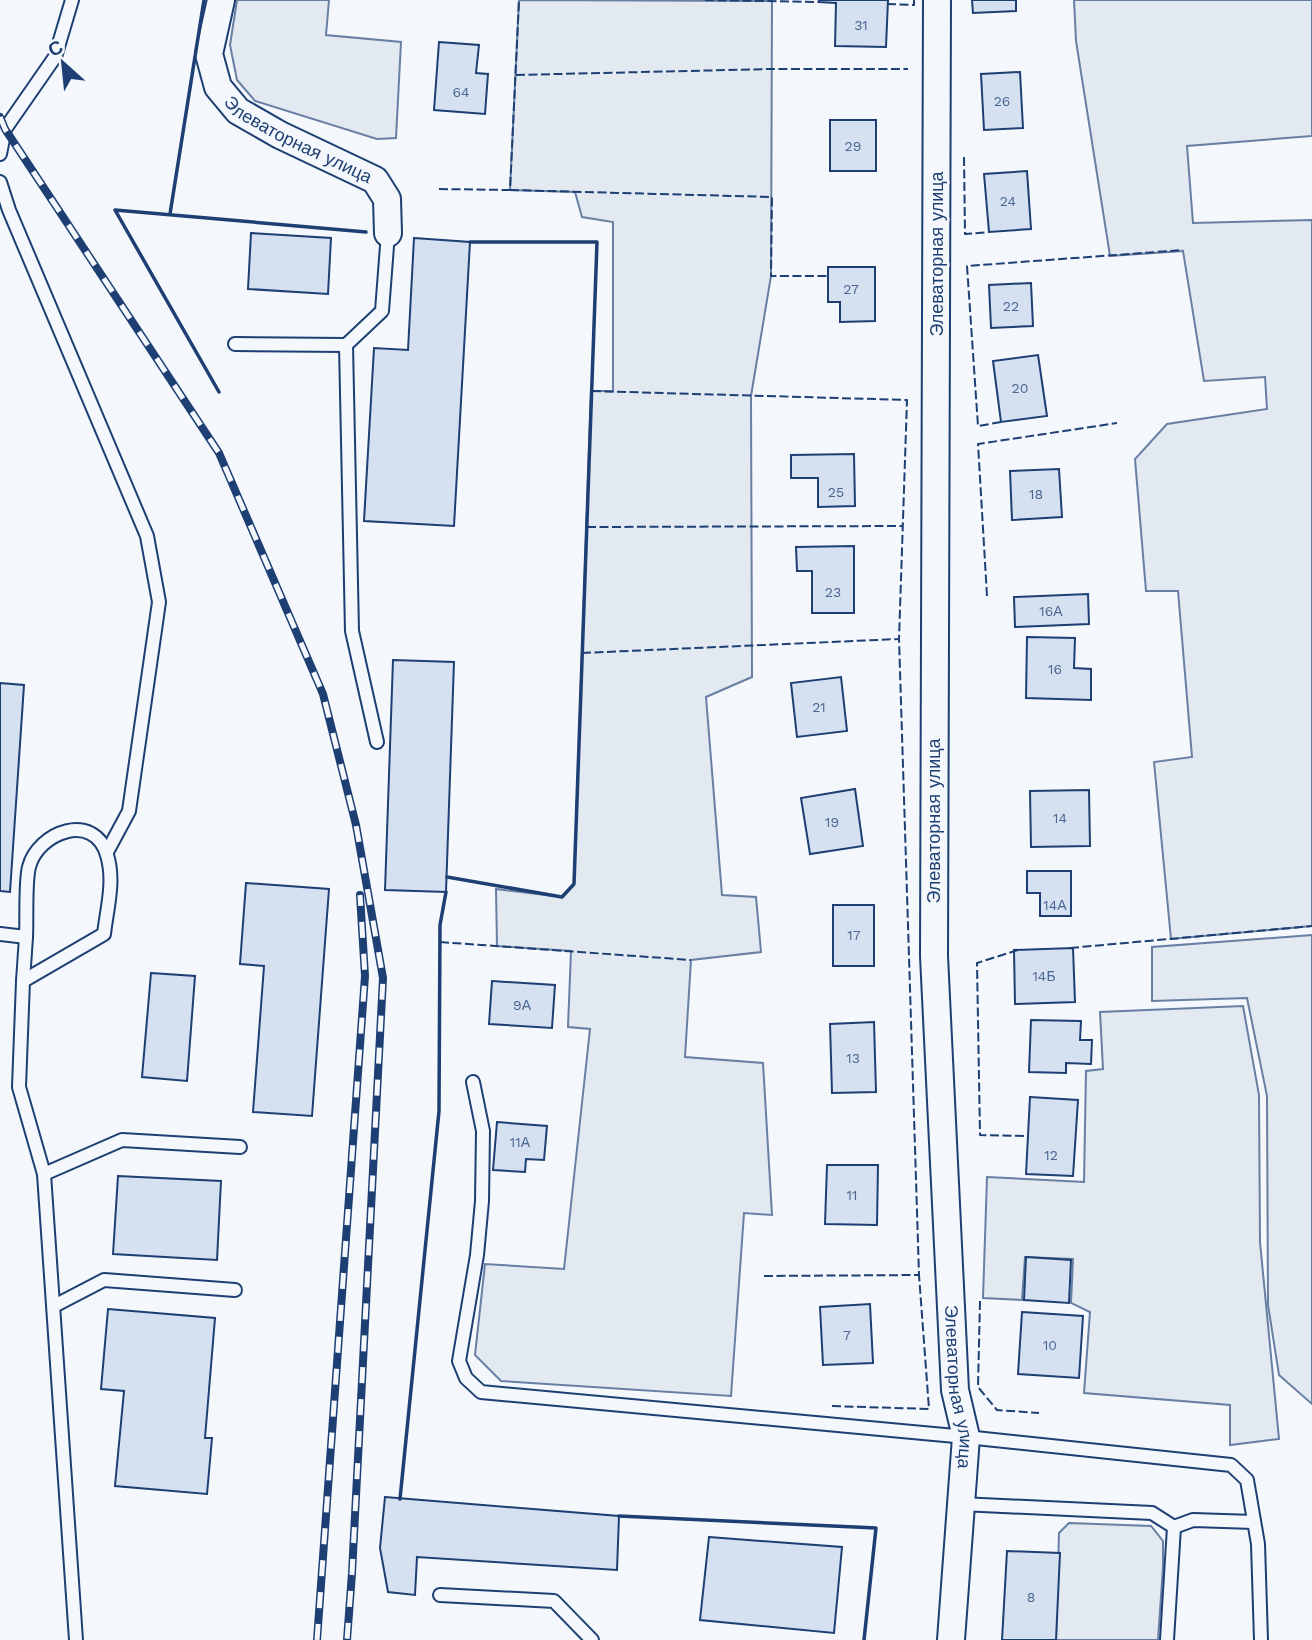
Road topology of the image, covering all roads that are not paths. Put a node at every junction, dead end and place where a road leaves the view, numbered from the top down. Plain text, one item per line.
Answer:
1 (72, 0) edge
2 (221, 0) edge
3 (937, 0) edge
4 (0, 154) edge
5 (0, 182) edge
6 (388, 233) joint
7 (235, 344) dead end
8 (346, 345) junction
9 (377, 742) dead end
10 (107, 852) junction
11 (0, 934) edge
12 (26, 937) junction
13 (23, 981) junction
14 (473, 1082) dead end
15 (240, 1147) dead end
16 (44, 1174) junction
17 (235, 1290) dead end
18 (54, 1306) junction
19 (966, 1437) junction
20 (961, 1504) junction
21 (1254, 1522) junction
22 (1174, 1527) junction
23 (440, 1595) dead end
24 (76, 1640) edge
25 (592, 1640) edge
26 (951, 1640) edge
27 (1167, 1640) edge
28 (1261, 1640) edge

1 - 4 lane
2 - 6 street, Элеваторная улица
3 - 19 street, Элеваторная улица
5 - 10 lane
6 - 8 lane
7 - 8 lane
8 - 9 lane
10 - 12 lane
10 - 13 lane
11 - 12 lane
12 - 13 lane
13 - 16 lane
14 - 19 lane
15 - 16 lane
16 - 18 lane
17 - 18 lane
18 - 24 lane
19 - 20 street, Элеваторная улица
19 - 21 lane
20 - 22 lane
20 - 26 street, Элеваторная улица
21 - 22 lane
21 - 28 lane
22 - 27 lane
23 - 25 lane

